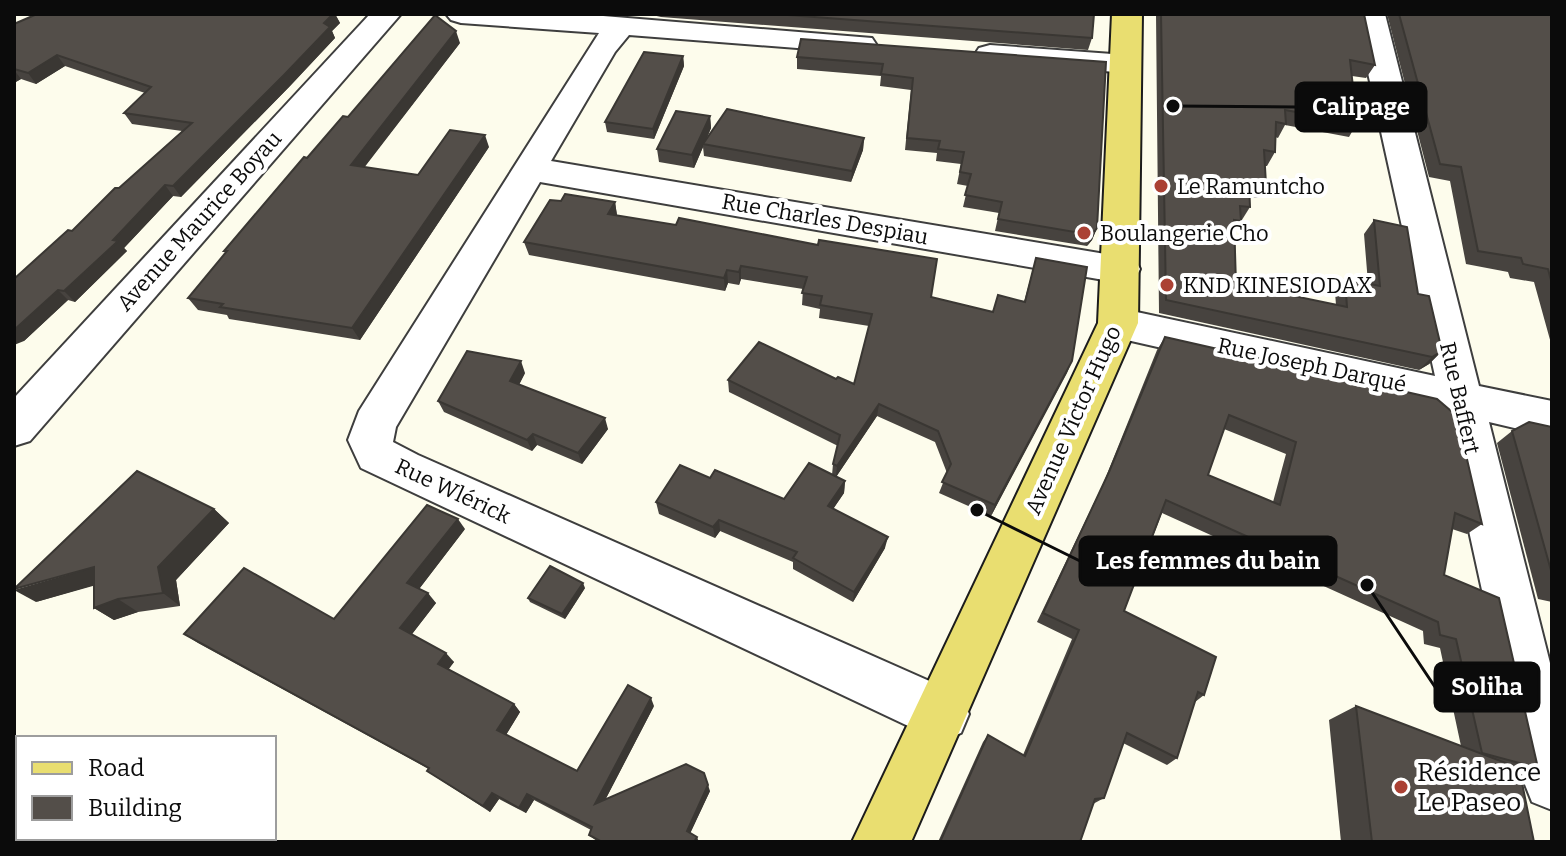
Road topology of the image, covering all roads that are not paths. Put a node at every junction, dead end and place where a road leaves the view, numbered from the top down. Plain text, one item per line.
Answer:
1 (386, 14) edge
2 (461, 14) edge
3 (1127, 14) edge
4 (1370, 14) edge
5 (620, 27) junction
6 (889, 46) edge
7 (968, 52) edge
8 (1126, 64) junction
9 (530, 169) junction
10 (1121, 269) junction
11 (1118, 323) junction
12 (1460, 398) junction
13 (1552, 419) edge
14 (14, 428) edge
15 (942, 714) junction
16 (1552, 782) edge
17 (881, 842) edge

1 - 14 street, Avenue Maurice Boyau
2 - 5 street
3 - 8 main road, Avenue Victor Hugo
4 - 12 street, Rue Baffert
5 - 6 street
5 - 9 street, Rue Wlérick
7 - 8 street
8 - 10 main road, Avenue Victor Hugo
9 - 10 street, Rue Charles Despiau
9 - 15 street, Rue Wlérick
10 - 11 main road, Avenue Victor Hugo
11 - 12 street, Rue Joseph Darqué
11 - 15 main road, Avenue Victor Hugo
12 - 13 street, Rue Joseph Darqué
12 - 16 street, Rue Baffert
15 - 17 main road, Avenue Victor Hugo

